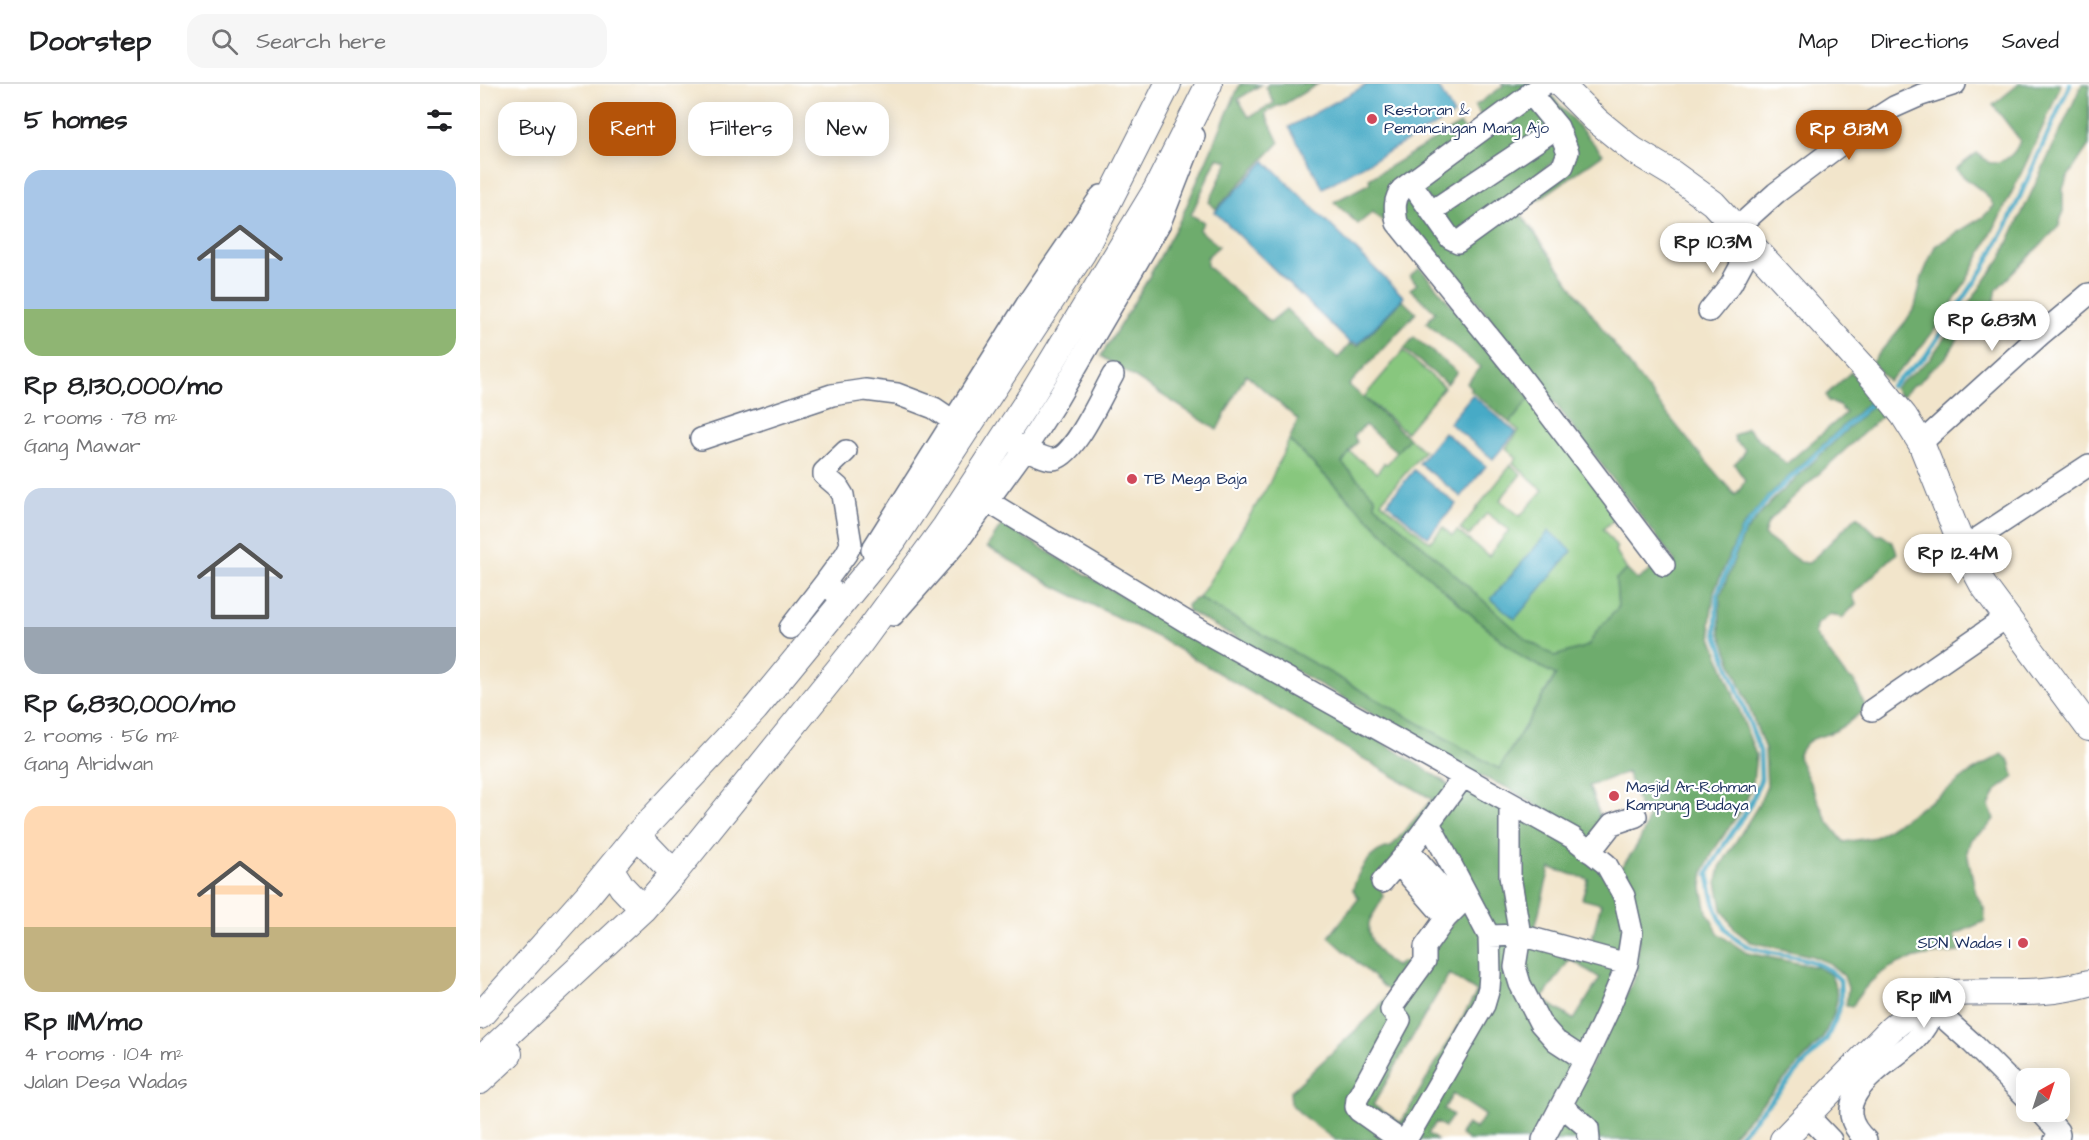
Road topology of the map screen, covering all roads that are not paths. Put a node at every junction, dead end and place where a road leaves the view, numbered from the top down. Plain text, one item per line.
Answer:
1 (1168, 84) edge
2 (1210, 84) edge
3 (1560, 84) edge
4 (1944, 86) edge
5 (1537, 89) edge
6 (1558, 127) junction
7 (1411, 183) junction
8 (1432, 211) junction
9 (1744, 237) junction
10 (2089, 294) edge
11 (1710, 311) dead end
12 (1113, 375) dead end
13 (960, 426) junction
14 (701, 439) dead end
15 (1014, 443) junction
16 (1921, 443) junction
17 (846, 451) dead end
18 (2089, 465) edge
19 (978, 496) junction
20 (1963, 548) junction
21 (1664, 565) dead end
22 (824, 584) junction
23 (842, 598) junction
24 (2007, 617) junction
25 (790, 627) dead end
26 (817, 636) junction
27 (1872, 710) dead end
28 (2089, 728) edge
29 (1463, 777) junction
30 (1510, 803) junction
31 (1636, 816) dead end
32 (1429, 823) junction
33 (637, 835) junction
34 (1590, 852) junction
35 (1404, 857) junction
36 (610, 868) junction
37 (675, 872) junction
38 (1382, 882) dead end
39 (1457, 907) junction
40 (643, 909) junction
41 (1520, 935) junction
42 (1489, 936) junction
43 (1627, 964) junction
44 (582, 967) junction
45 (522, 971) junction
46 (2089, 983) edge
47 (1929, 1004) junction
48 (480, 1007) edge
49 (480, 1017) edge
50 (480, 1060) edge
51 (1586, 1060) junction
52 (480, 1081) edge
53 (2016, 1087) edge
54 (1843, 1094) junction
55 (1562, 1106) junction
56 (1807, 1115) junction
57 (2050, 1122) edge
58 (1860, 1132) edge
59 (1828, 1137) edge
60 (1400, 1140) edge
61 (1406, 1140) edge
62 (1543, 1140) edge
63 (1589, 1140) edge
64 (1784, 1140) edge
65 (2055, 1140) edge

1 - 13 main road
2 - 15 main road
3 - 9 main road
4 - 9 street
5 - 6 street
5 - 7 street
6 - 8 street
6 - 8 street
7 - 8 street
7 - 21 street
9 - 11 street
9 - 16 main road
10 - 16 street
12 - 15 street
13 - 14 street
13 - 23 street
13 - 26 main road
15 - 19 main road
16 - 20 main road
17 - 22 street
18 - 20 street
19 - 29 street
19 - 37 main road
20 - 24 main road
22 - 23 street
22 - 25 street
23 - 26 street
24 - 27 street
24 - 28 main road
26 - 33 main road
29 - 30 street
29 - 32 street
30 - 34 street
30 - 41 street
31 - 34 street
32 - 35 street
32 - 39 street
33 - 36 main road
33 - 37 main road
34 - 43 street
35 - 38 street
35 - 39 street
36 - 40 main road
36 - 45 main road
37 - 40 main road
39 - 42 street
39 - 60 street
40 - 44 main road
41 - 42 street
41 - 43 street
41 - 51 street
42 - 61 street
43 - 51 street
44 - 50 main road
44 - 52 main road
45 - 48 street
45 - 49 main road
46 - 47 main road
47 - 53 street
47 - 54 main road
51 - 55 street
54 - 56 main road
54 - 58 street
55 - 62 street
55 - 63 street
56 - 59 street
56 - 64 main road
57 - 65 street
58 - 59 street

